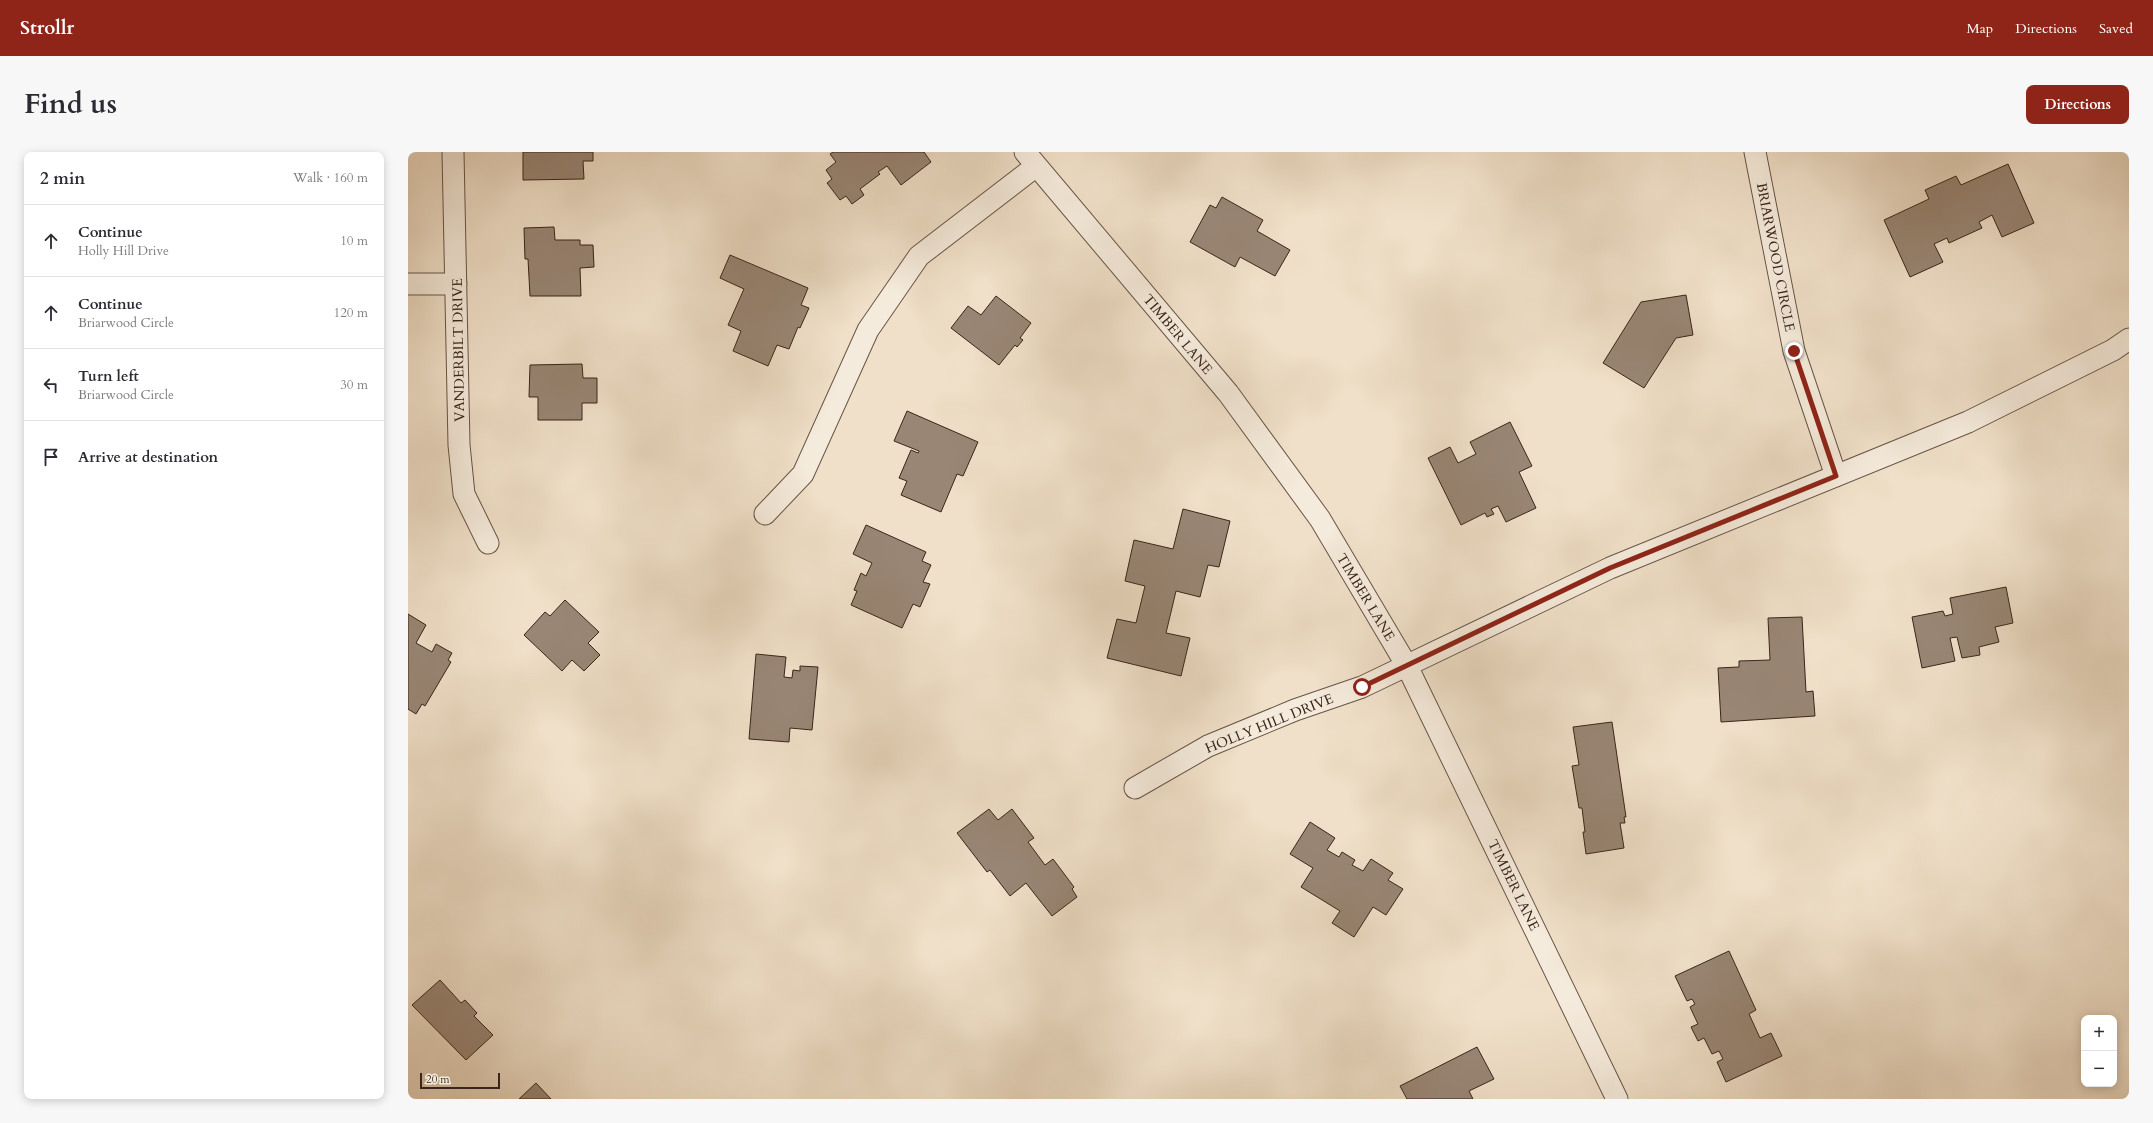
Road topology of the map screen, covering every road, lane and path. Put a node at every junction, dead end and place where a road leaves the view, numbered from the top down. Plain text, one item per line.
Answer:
1 (453, 152) edge
2 (1755, 152) edge
3 (1030, 159) edge
4 (408, 284) edge
5 (456, 284) junction
6 (2129, 339) edge
7 (1836, 476) junction
8 (765, 514) dead end
9 (488, 543) dead end
10 (1407, 666) junction
11 (1135, 788) dead end
12 (1617, 1099) edge

1 - 5 street, VANDERBILT DRIVE
2 - 7 street, BRIARWOOD CIRCLE
3 - 8 street
3 - 10 street, TIMBER LANE
4 - 5 street
5 - 9 street, VANDERBILT DRIVE
6 - 7 street
7 - 10 street
10 - 11 street, HOLLY HILL DRIVE
10 - 12 street, TIMBER LANE

